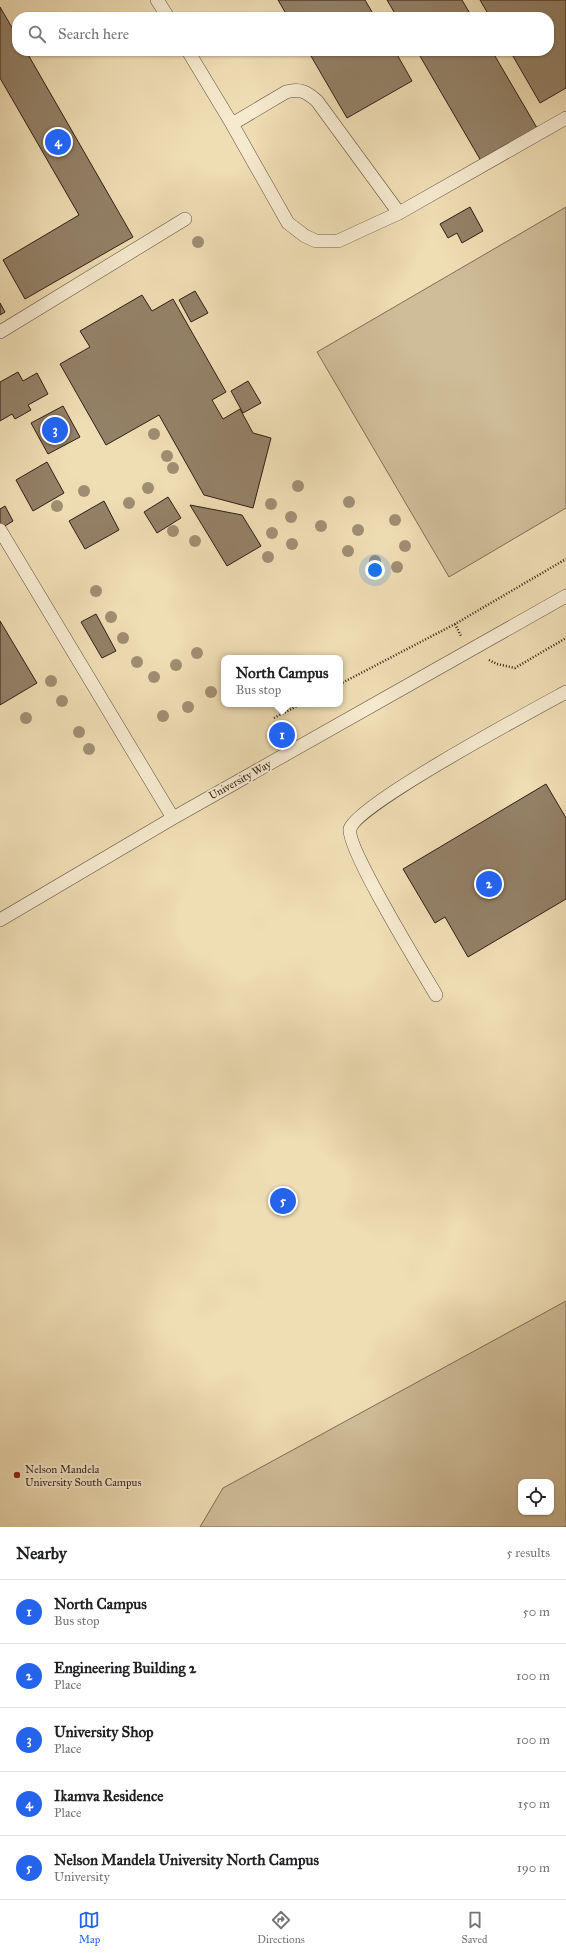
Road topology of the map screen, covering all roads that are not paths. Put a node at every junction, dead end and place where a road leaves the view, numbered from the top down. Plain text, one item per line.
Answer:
1 (158, 0) edge
2 (165, 12) edge
3 (191, 56) edge
4 (566, 118) edge
5 (232, 124) junction
6 (399, 213) junction
7 (185, 220) dead end
8 (0, 332) edge
9 (0, 530) edge
10 (566, 596) edge
11 (566, 692) edge
12 (172, 818) junction
13 (0, 920) edge
14 (436, 995) dead end

1 - 2 lane
3 - 5 lane
4 - 6 lane
5 - 6 lane
5 - 6 lane
7 - 8 lane
9 - 12 lane
10 - 12 lane, University Way
11 - 14 lane
12 - 13 lane, University Way

